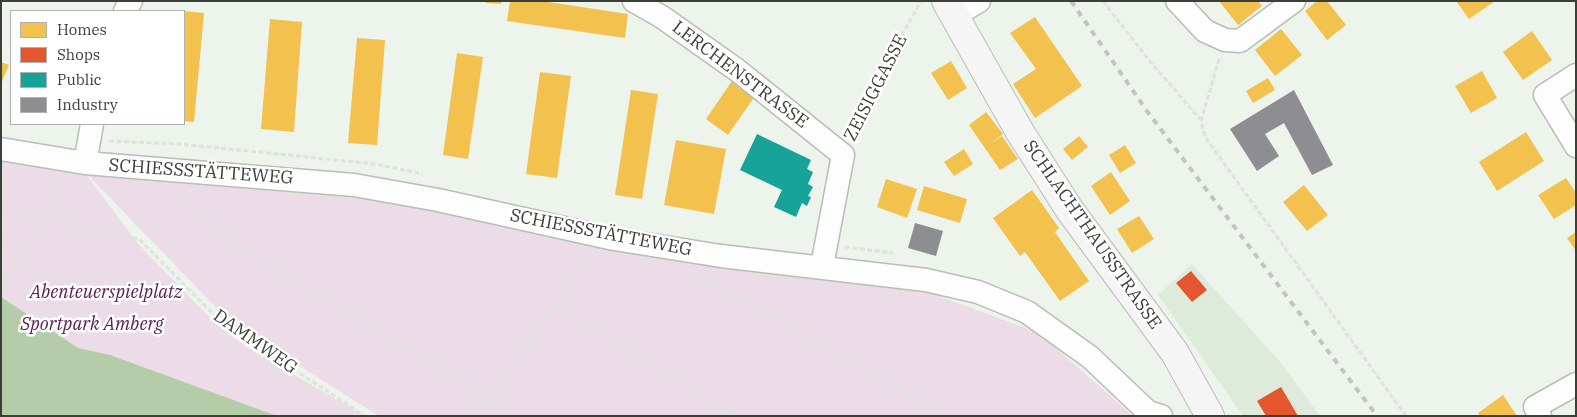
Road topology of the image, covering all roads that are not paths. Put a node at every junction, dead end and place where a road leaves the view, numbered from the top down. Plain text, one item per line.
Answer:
1 (634, 1) edge
2 (979, 1) edge
3 (1177, 1) edge
4 (1294, 1) edge
5 (950, 9) edge
6 (1576, 75) edge
7 (92, 125) edge
8 (1576, 146) edge
9 (1, 150) edge
10 (843, 155) joint
11 (75, 161) junction
12 (822, 266) junction
13 (1576, 384) edge
14 (1537, 412) edge
15 (1162, 416) edge
16 (1210, 416) edge

1 - 10 street, LERCHENSTRASSE
2 - 5 street
3 - 4 street
5 - 16 main road, SCHLACHTHAUSSTRASSE
6 - 8 street
7 - 11 street
9 - 11 street, SCHIESSSTÄTTEWEG
10 - 12 street, ZEISIGGASSE
11 - 12 street, SCHIESSSTÄTTEWEG
12 - 15 street, SCHIESSSTÄTTEWEG
13 - 14 street

